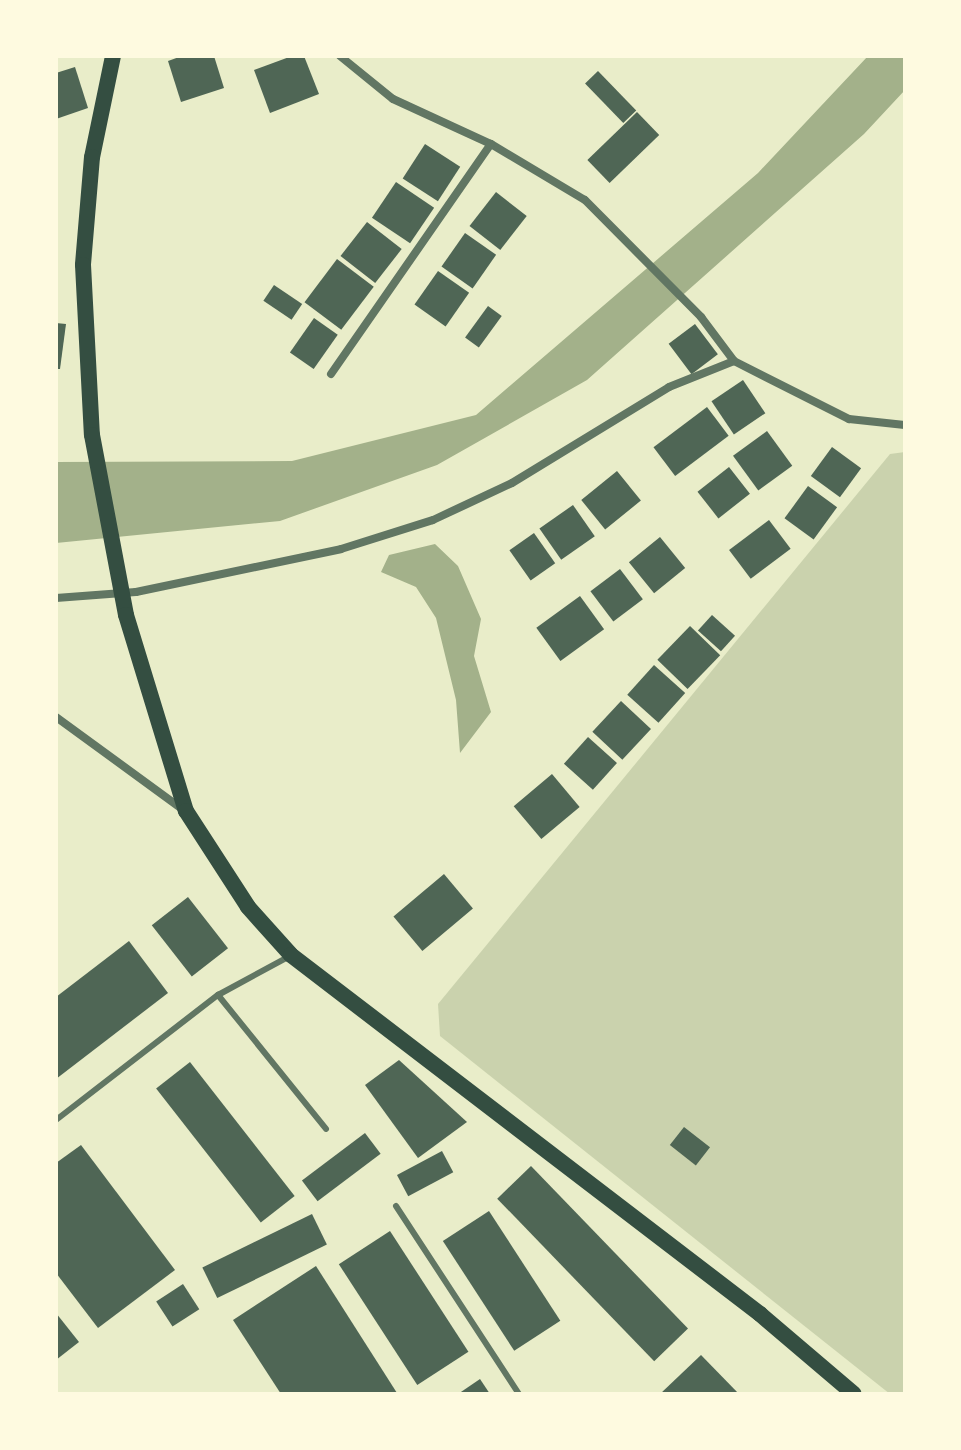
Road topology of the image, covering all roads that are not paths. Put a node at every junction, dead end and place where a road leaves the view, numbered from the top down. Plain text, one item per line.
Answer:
1 (113, 56) edge
2 (340, 56) edge
3 (491, 144) junction
4 (734, 361) junction
5 (331, 374) dead end
6 (904, 422) edge
7 (56, 598) edge
8 (56, 717) edge
9 (186, 811) junction
10 (291, 955) junction
11 (218, 995) junction
12 (56, 1120) edge
13 (326, 1129) dead end
14 (396, 1206) dead end
15 (519, 1394) edge
16 (854, 1394) edge

1 - 9 main road
2 - 3 street
3 - 4 street
3 - 5 street
4 - 6 street
4 - 7 street
8 - 9 street
9 - 10 main road
10 - 11 lane
10 - 16 main road
11 - 12 lane
11 - 13 lane
14 - 15 lane

